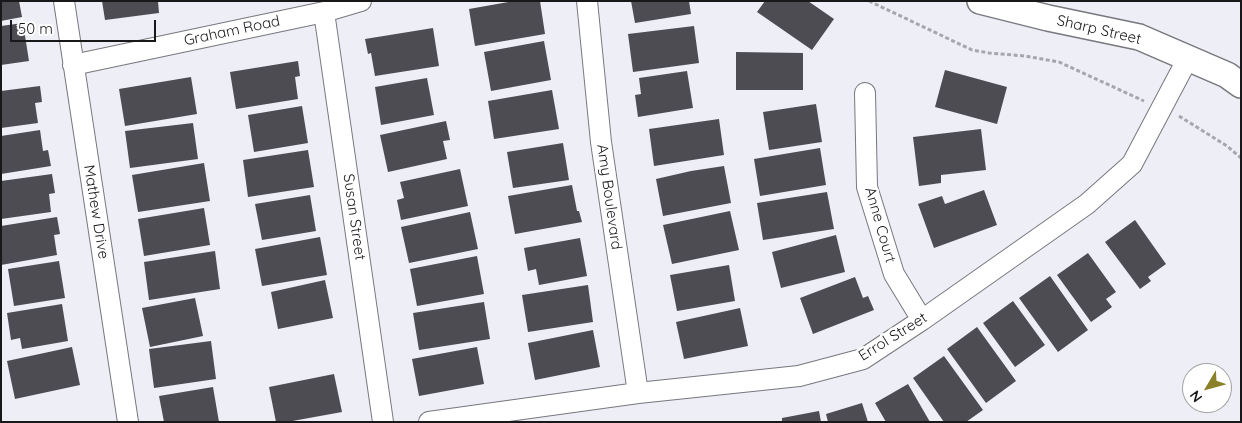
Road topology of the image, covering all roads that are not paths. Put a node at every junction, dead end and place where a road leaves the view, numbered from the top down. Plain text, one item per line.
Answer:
1 (64, 1) edge
2 (361, 1) edge
3 (587, 1) edge
4 (980, 1) edge
5 (324, 12) junction
6 (1188, 58) junction
7 (72, 65) junction
8 (1241, 85) edge
9 (865, 93) dead end
10 (922, 320) junction
11 (638, 393) junction
12 (128, 422) edge
13 (383, 422) edge
14 (430, 422) edge

1 - 7 street, Mathew Drive
2 - 5 street, Graham Road
3 - 11 street, Amy Boulevard
4 - 6 street, Sharp Street
5 - 7 street, Graham Road
5 - 13 street, Susan Street
6 - 8 street, Sharp Street
6 - 10 street, Errol Street
7 - 12 street, Mathew Drive
9 - 10 street, Anne Court
10 - 11 street, Errol Street
11 - 14 street, Errol Street

